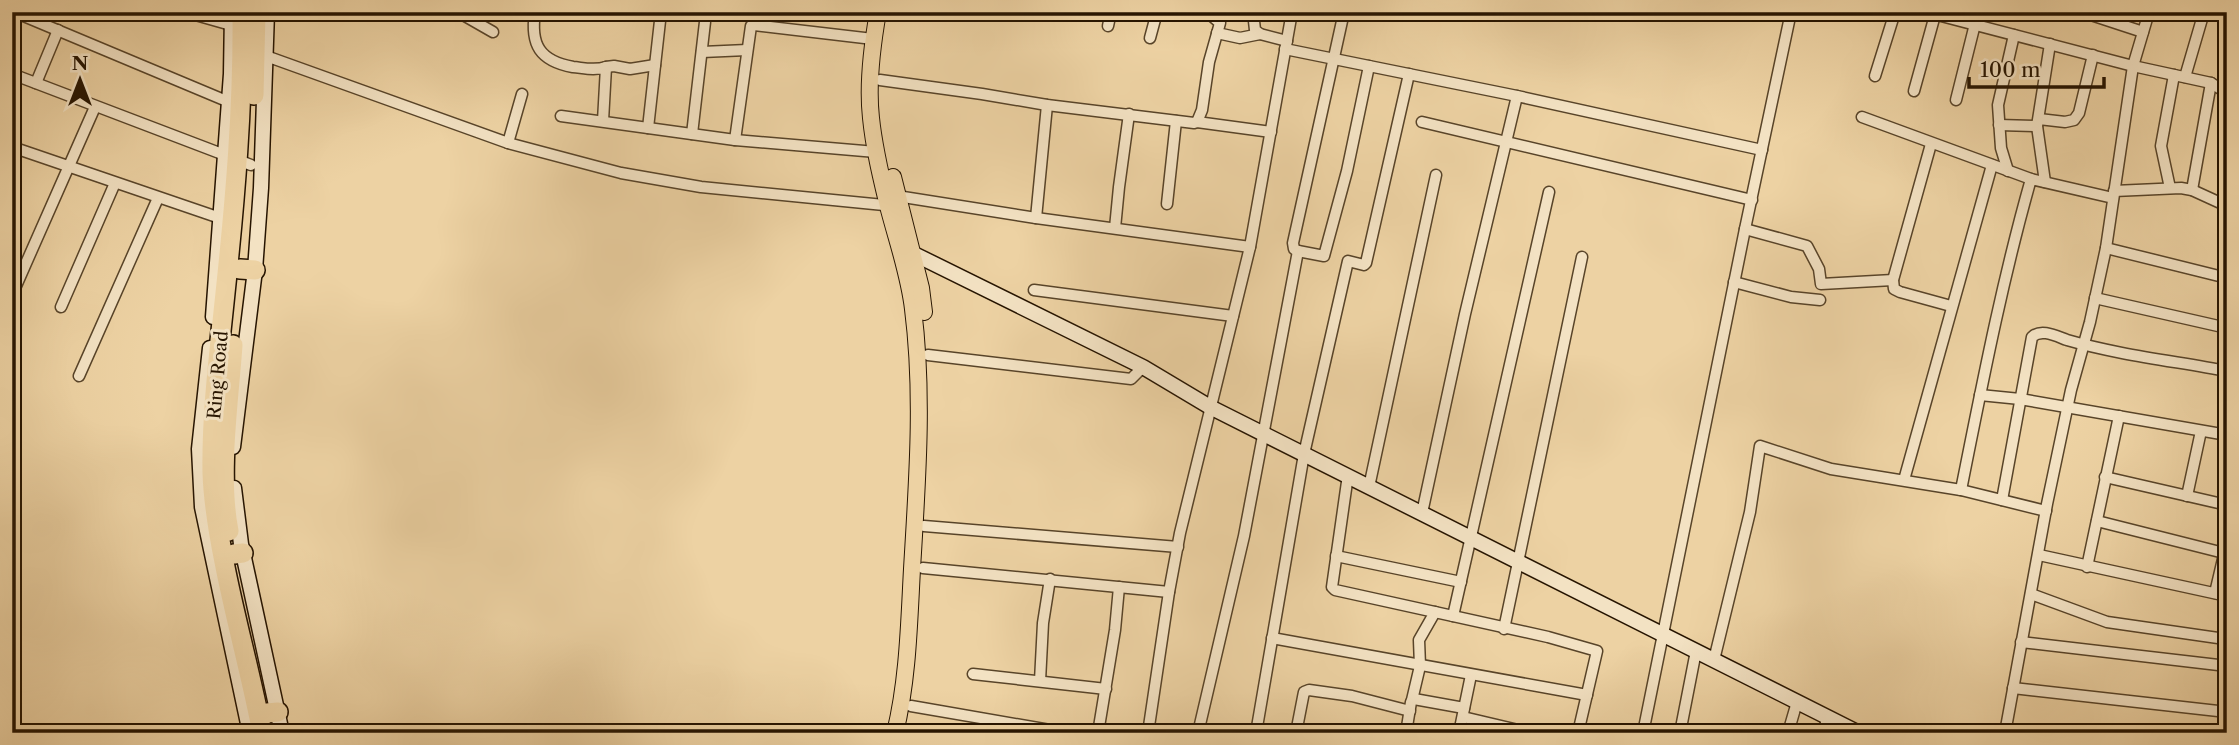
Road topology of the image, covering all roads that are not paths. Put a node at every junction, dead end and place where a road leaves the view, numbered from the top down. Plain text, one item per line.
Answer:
1 (14, 12) edge
2 (185, 12) edge
3 (257, 12) edge
4 (267, 12) edge
5 (458, 12) edge
6 (535, 12) edge
7 (661, 12) edge
8 (878, 12) edge
9 (888, 12) edge
10 (1111, 12) edge
11 (1157, 12) edge
12 (1207, 12) edge
13 (1253, 12) edge
14 (1292, 12) edge
15 (1344, 12) edge
16 (1791, 12) edge
17 (1895, 12) edge
18 (1979, 12) edge
19 (2082, 12) edge
20 (2149, 12) edge
21 (2204, 12) edge
22 (2218, 12) edge
23 (1931, 13) edge
24 (2227, 15) edge
25 (235, 17) edge
26 (705, 22) dead end
27 (1974, 24) junction
28 (1108, 26) dead end
29 (58, 30) junction
30 (493, 32) dead end
31 (2143, 32) junction
32 (1217, 33) junction
33 (1260, 34) junction
34 (2014, 35) junction
35 (1150, 38) dead end
36 (873, 39) junction
37 (2050, 44) junction
38 (1286, 45) junction
39 (747, 50) junction
40 (702, 52) junction
41 (2092, 55) junction
42 (266, 56) junction
43 (1334, 59) junction
44 (655, 65) junction
45 (1369, 66) junction
46 (2133, 66) junction
47 (606, 67) junction
48 (12, 74) edge
49 (1409, 74) junction
50 (1875, 76) dead end
51 (2180, 76) junction
52 (880, 80) junction
53 (36, 83) junction
54 (2211, 83) junction
55 (1914, 91) dead end
56 (2227, 93) edge
57 (522, 94) dead end
58 (1517, 96) junction
59 (1956, 100) dead end
60 (229, 102) junction
61 (1047, 105) junction
62 (94, 107) junction
63 (1129, 114) junction
64 (561, 116) dead end
65 (1862, 117) dead end
66 (603, 121) junction
67 (1176, 121) junction
68 (1197, 122) junction
69 (1422, 122) dead end
70 (2038, 122) junction
71 (1999, 125) junction
72 (648, 128) junction
73 (1270, 132) junction
74 (692, 134) junction
75 (735, 140) junction
76 (1506, 141) junction
77 (508, 143) junction
78 (1931, 144) junction
79 (12, 148) edge
80 (1762, 150) junction
81 (876, 152) junction
82 (238, 161) junction
83 (1992, 165) junction
84 (69, 167) junction
85 (2008, 171) junction
86 (1436, 175) dead end
87 (2031, 179) junction
88 (2045, 182) junction
89 (115, 183) junction
90 (2170, 188) junction
91 (2192, 190) junction
92 (1549, 192) dead end
93 (2113, 195) junction
94 (158, 198) junction
95 (1752, 200) junction
96 (895, 203) junction
97 (1167, 204) dead end
98 (2227, 206) edge
99 (220, 218) junction
100 (1036, 218) junction
101 (1115, 228) junction
102 (1745, 229) junction
103 (1250, 247) junction
104 (2106, 248) junction
105 (1298, 251) junction
106 (906, 252) junction
107 (1324, 256) junction
108 (1582, 257) dead end
109 (1348, 261) junction
110 (247, 269) junction
111 (2227, 278) edge
112 (1893, 280) junction
113 (1734, 282) junction
114 (1034, 290) dead end
115 (12, 295) edge
116 (2095, 298) junction
117 (1820, 300) dead end
118 (1951, 306) junction
119 (61, 307) dead end
120 (1233, 316) junction
121 (2227, 328) edge
122 (215, 342) junction
123 (2083, 344) junction
124 (928, 355) junction
125 (1143, 367) junction
126 (2227, 371) edge
127 (79, 376) dead end
128 (1980, 395) junction
129 (2020, 399) junction
130 (1210, 407) junction
131 (2067, 407) junction
132 (2119, 416) junction
133 (2201, 431) junction
134 (1262, 433) junction
135 (2227, 435) edge
136 (1304, 454) junction
137 (1348, 475) junction
138 (2105, 477) junction
139 (1904, 480) junction
140 (1369, 487) junction
141 (1961, 490) junction
142 (2187, 496) junction
143 (2002, 500) junction
144 (2227, 505) edge
145 (2046, 510) junction
146 (1422, 513) junction
147 (2097, 521) junction
148 (924, 526) junction
149 (1472, 538) junction
150 (1178, 547) junction
151 (2226, 547) edge
152 (2039, 555) junction
153 (1336, 556) junction
154 (1518, 562) junction
155 (2087, 567) junction
156 (923, 568) junction
157 (1050, 579) junction
158 (1461, 582) junction
159 (1119, 587) junction
160 (1169, 592) junction
161 (2031, 594) junction
162 (2221, 595) edge
163 (1436, 612) junction
164 (1453, 616) junction
165 (1504, 629) junction
166 (1664, 635) junction
167 (1272, 638) junction
168 (2218, 638) dead end
169 (2021, 642) junction
170 (1696, 651) junction
171 (1714, 660) junction
172 (1420, 666) junction
173 (2227, 666) edge
174 (972, 674) dead end
175 (1471, 675) junction
176 (1040, 681) junction
177 (1106, 688) junction
178 (2013, 688) junction
179 (1587, 695) junction
180 (1797, 702) junction
181 (911, 706) junction
182 (1411, 706) junction
183 (2227, 712) edge
184 (1463, 713) junction
185 (1827, 717) junction
186 (260, 721) edge
187 (2006, 731) edge
188 (271, 733) edge
189 (282, 733) edge
190 (895, 733) edge
191 (906, 733) edge
192 (1067, 733) edge
193 (1098, 733) edge
194 (1148, 733) edge
195 (1198, 733) edge
196 (1256, 733) edge
197 (1296, 733) edge
198 (1406, 733) edge
199 (1459, 733) edge
200 (1531, 733) edge
201 (1578, 733) edge
202 (1643, 733) edge
203 (1680, 733) edge
204 (1788, 733) edge
205 (1824, 733) edge
206 (1859, 733) edge
207 (2035, 733) edge

1 - 29 street
2 - 25 street
3 - 82 highway, Ring Road
4 - 42 street
5 - 30 street
6 - 47 street
7 - 44 street
8 - 36 main road
9 - 52 main road
10 - 28 street
11 - 35 street
12 - 32 street
13 - 33 street
14 - 38 street
15 - 43 street
16 - 80 street
17 - 50 street
18 - 27 street
19 - 31 street
20 - 31 street
21 - 51 street
22 - 24 street
23 - 27 street
23 - 55 street
25 - 60 street
25 - 82 highway, Ring Road
26 - 40 street
27 - 34 street
27 - 59 street
29 - 53 street
29 - 60 street
31 - 46 street
32 - 33 street
32 - 68 street
33 - 38 street
34 - 37 street
34 - 71 street
36 - 39 street
36 - 81 main road
37 - 41 street
37 - 70 street
38 - 43 street
38 - 73 street
39 - 40 street
39 - 75 street
40 - 74 street
41 - 46 street
41 - 70 street
42 - 77 street
42 - 110 street
43 - 45 street
43 - 105 street
44 - 47 street
44 - 72 street
45 - 49 street
45 - 107 street
46 - 51 street
46 - 93 street
47 - 66 street
48 - 53 street
49 - 58 street
49 - 109 street
51 - 54 street
51 - 90 street
52 - 61 street
52 - 96 main road
53 - 62 street
54 - 56 street
54 - 91 street
57 - 77 street
58 - 76 street
58 - 80 street
60 - 82 street
61 - 63 street
61 - 100 street
62 - 82 street
62 - 84 street
63 - 67 street
63 - 101 street
64 - 66 street
65 - 78 street
66 - 72 street
67 - 68 street
67 - 97 street
68 - 73 street
69 - 76 street
70 - 71 street
70 - 88 street
71 - 85 street
72 - 74 street
73 - 103 street
74 - 75 street
75 - 81 street
76 - 95 street
76 - 146 street
77 - 96 street
78 - 83 street
78 - 112 street
79 - 84 street
80 - 95 street
81 - 96 main road
82 - 99 street
82 - 110 highway, Ring Road
82 - 122 highway, Ring Road
83 - 85 street
83 - 118 street
84 - 89 street
84 - 115 street
85 - 87 street
86 - 140 street
87 - 88 street
87 - 128 street
88 - 93 street
89 - 94 street
89 - 119 street
90 - 91 street
90 - 93 street
91 - 98 street
92 - 149 street
93 - 104 street
94 - 99 street
94 - 127 street
95 - 102 street
96 - 100 street
96 - 106 main road
99 - 122 street
100 - 101 street
101 - 103 street
102 - 112 street
102 - 113 street
103 - 120 street
104 - 111 street
104 - 116 street
105 - 107 street
105 - 134 street
106 - 124 main road
106 - 125 street
106 - 190 main road
107 - 109 street
108 - 154 street
109 - 136 street
110 - 186 highway, Ring Road
112 - 118 street
113 - 117 street
113 - 166 street
114 - 120 street
116 - 121 street
116 - 123 street
118 - 139 street
120 - 130 street
122 - 186 highway, Ring Road
123 - 126 street
123 - 129 street
123 - 131 street
124 - 125 street
124 - 148 main road
125 - 130 street
128 - 129 street
128 - 141 street
129 - 131 street
129 - 143 street
130 - 134 street
130 - 150 street
131 - 132 street
131 - 145 street
132 - 133 street
132 - 138 street
133 - 135 street
133 - 142 street
134 - 136 street
134 - 195 street
136 - 137 street
136 - 167 street
137 - 140 street
137 - 153 street
138 - 142 street
138 - 147 street
139 - 141 street
139 - 171 street
140 - 146 street
141 - 143 street
142 - 144 street
143 - 145 street
145 - 152 street
146 - 149 street
147 - 151 street
147 - 155 street
148 - 150 street
148 - 156 main road
149 - 154 street
149 - 158 street
150 - 160 street
151 - 162 street
152 - 155 street
152 - 161 street
153 - 158 street
153 - 163 street
154 - 165 street
154 - 166 street
155 - 162 street
156 - 157 street
156 - 181 main road
157 - 159 street
157 - 176 street
158 - 164 street
159 - 160 street
159 - 177 street
160 - 194 street
161 - 168 street
161 - 169 street
163 - 164 street
163 - 172 street
164 - 165 street
165 - 179 street
166 - 170 street
166 - 202 street
167 - 172 street
167 - 196 street
169 - 173 street
169 - 178 street
170 - 171 street
170 - 203 street
171 - 180 street
172 - 175 street
172 - 182 street
174 - 176 street
175 - 179 street
175 - 184 street
176 - 177 street
177 - 193 street
178 - 183 street
178 - 187 street
179 - 201 street
180 - 185 street
180 - 204 street
181 - 191 main road
181 - 192 street
182 - 184 street
182 - 197 street
182 - 198 street
184 - 199 street
184 - 200 street
185 - 205 street
185 - 206 street
186 - 188 highway, Ring Road
186 - 189 street
187 - 207 street

